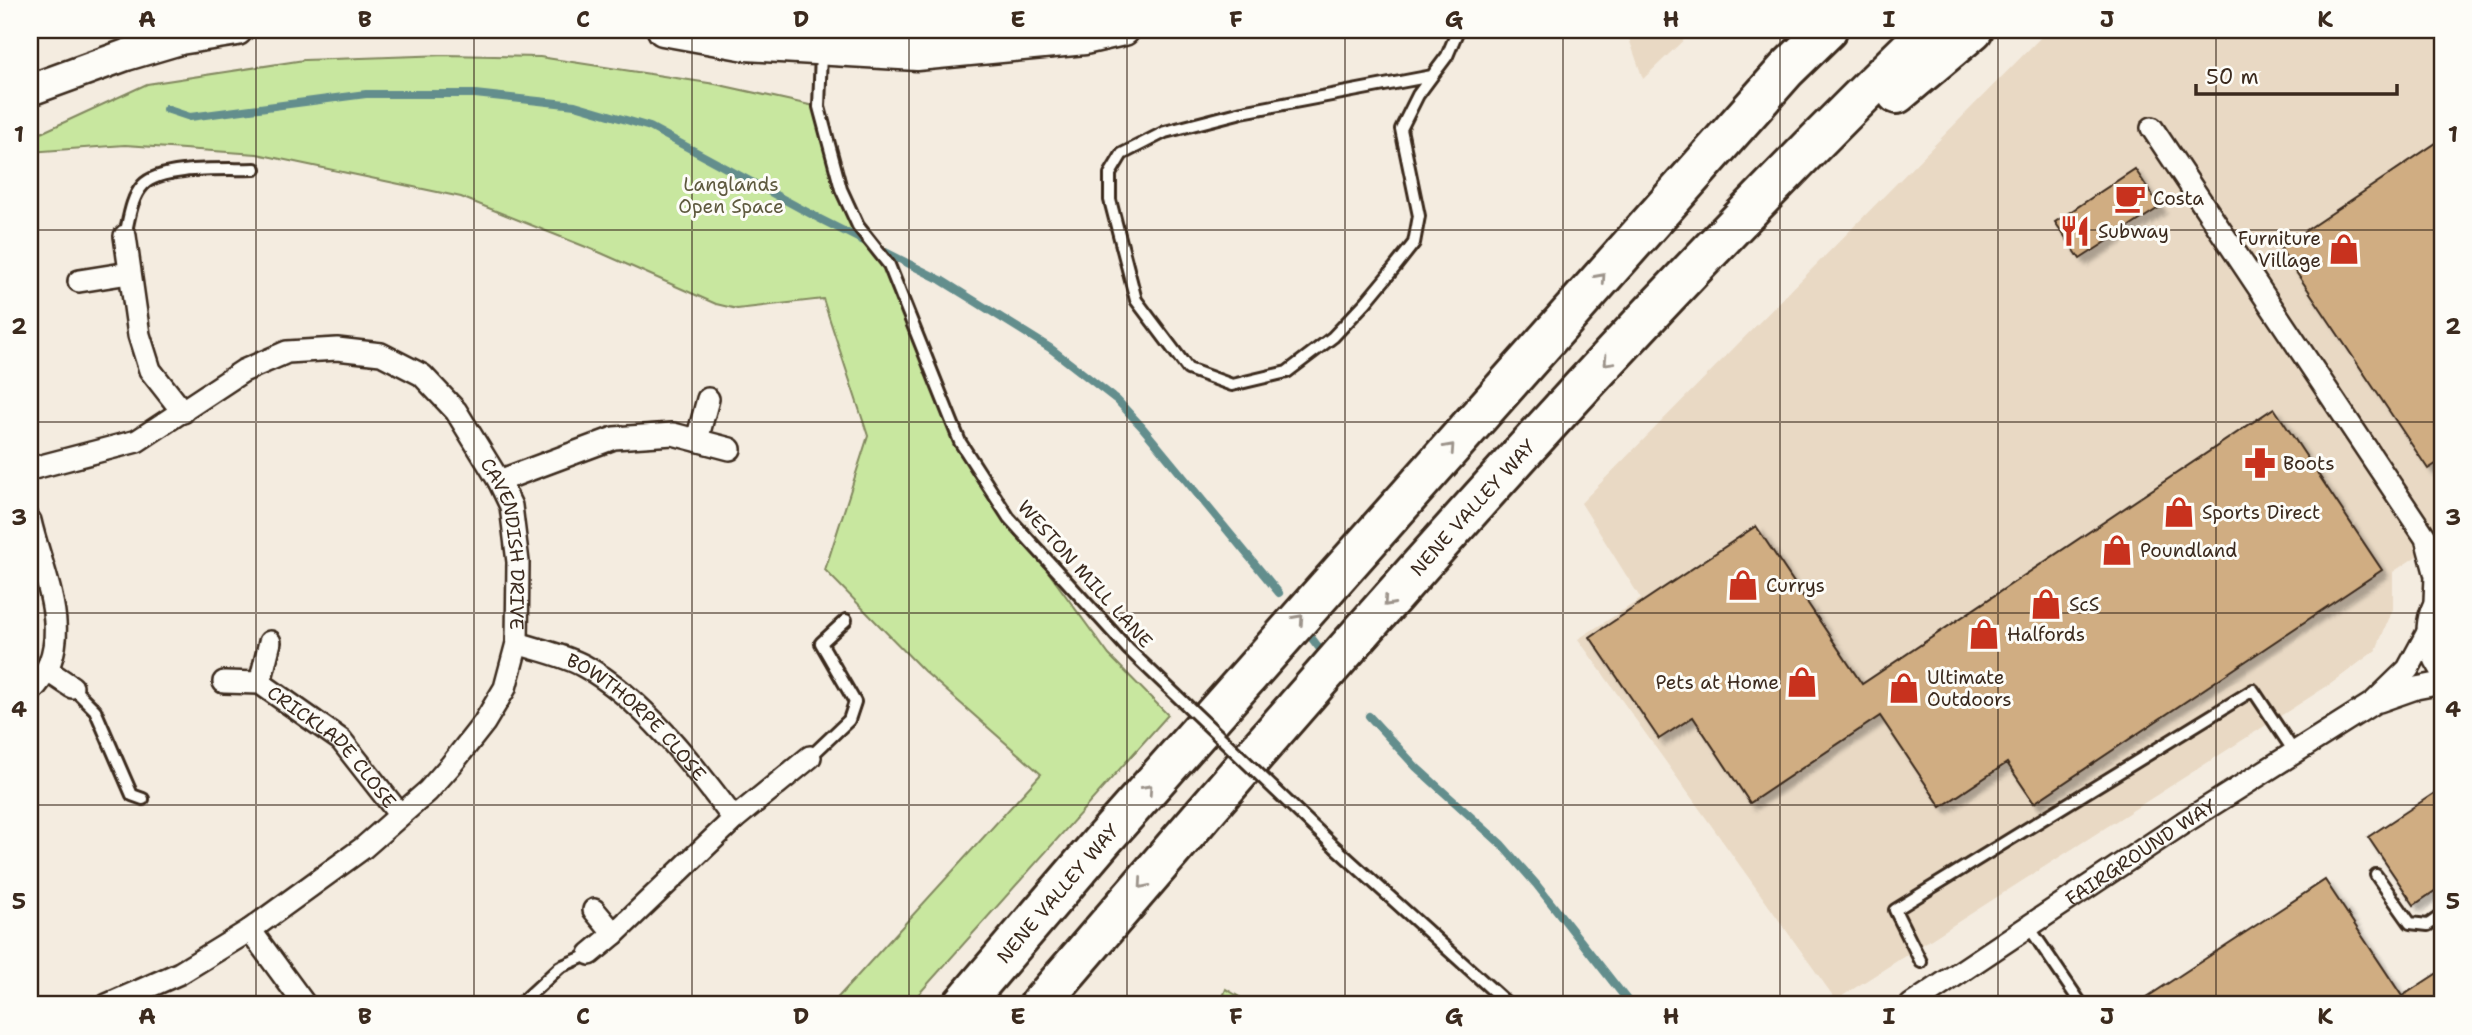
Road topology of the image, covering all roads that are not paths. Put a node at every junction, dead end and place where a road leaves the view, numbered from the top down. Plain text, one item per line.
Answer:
1 (237, 30) edge
2 (663, 30) edge
3 (1124, 30) edge
4 (1458, 30) edge
5 (1816, 30) edge
6 (1827, 30) edge
7 (1929, 30) edge
8 (1973, 30) edge
9 (821, 50) junction
10 (1786, 70) junction
11 (1432, 76) junction
12 (30, 90) edge
13 (2152, 128) dead end
14 (255, 169) dead end
15 (125, 236) joint
16 (1704, 257) junction
17 (130, 273) junction
18 (79, 281) dead end
19 (708, 399) dead end
20 (183, 412) junction
21 (697, 440) junction
22 (730, 449) dead end
23 (30, 469) edge
24 (499, 481) junction
25 (30, 521) edge
26 (2434, 544) edge
27 (2439, 597) edge
28 (846, 620) dead end
29 (2427, 634) junction
30 (270, 642) dead end
31 (517, 643) junction
32 (48, 671) junction
33 (2442, 671) edge
34 (225, 682) dead end
35 (260, 683) junction
36 (2442, 683) edge
37 (72, 687) joint
38 (30, 692) edge
39 (2373, 703) junction
40 (2295, 753) junction
41 (810, 757) joint
42 (143, 799) dead end
43 (400, 815) junction
44 (734, 819) junction
45 (2376, 875) dead end
46 (594, 910) dead end
47 (2442, 915) edge
48 (2029, 927) junction
49 (250, 930) junction
50 (614, 934) junction
51 (590, 954) joint
52 (1921, 962) dead end
53 (107, 1005) edge
54 (305, 1005) edge
55 (519, 1005) edge
56 (962, 1005) edge
57 (1039, 1005) edge
58 (1509, 1005) edge
59 (1911, 1005) edge
60 (2082, 1005) edge

1 - 12 street
2 - 9 street
3 - 9 street
4 - 11 lane
5 - 10 highway
6 - 10 highway, NENE VALLEY WAY
7 - 16 highway, NENE VALLEY WAY
8 - 16 highway
9 - 58 lane, WESTON MILL LANE, bridge
56 -> 10 highway, NENE VALLEY WAY
11 - 11 lane
13 - 26 street
14 - 15 lane
15 - 17 street
16 -> 57 highway, NENE VALLEY WAY
17 - 18 street
17 - 20 street
19 - 21 street
20 - 23 street, CAVENDISH DRIVE
20 - 24 street, CAVENDISH DRIVE
21 - 22 street
21 - 24 street
24 - 31 street, CAVENDISH DRIVE
25 - 32 street
26 - 27 street
27 - 29 street
28 - 41 lane
29 - 33 street
29 - 39 street
30 - 35 street, CRICKLADE CLOSE
31 - 43 street, CAVENDISH DRIVE
31 - 44 street, BOWTHORPE CLOSE
32 - 37 street
32 - 38 street
34 - 35 street, CRICKLADE CLOSE
35 - 43 street, CRICKLADE CLOSE
36 - 39 street
37 - 42 lane
39 - 40 street, FAIRGROUND WAY
40 - 48 street, FAIRGROUND WAY
40 - 52 lane
41 - 44 street
43 - 49 street, CAVENDISH DRIVE
44 - 50 street
45 - 47 lane
46 - 50 street
48 - 59 street, FAIRGROUND WAY
48 - 60 lane
49 - 53 street, CAVENDISH DRIVE
49 - 54 street
50 - 51 street
51 - 55 lane

